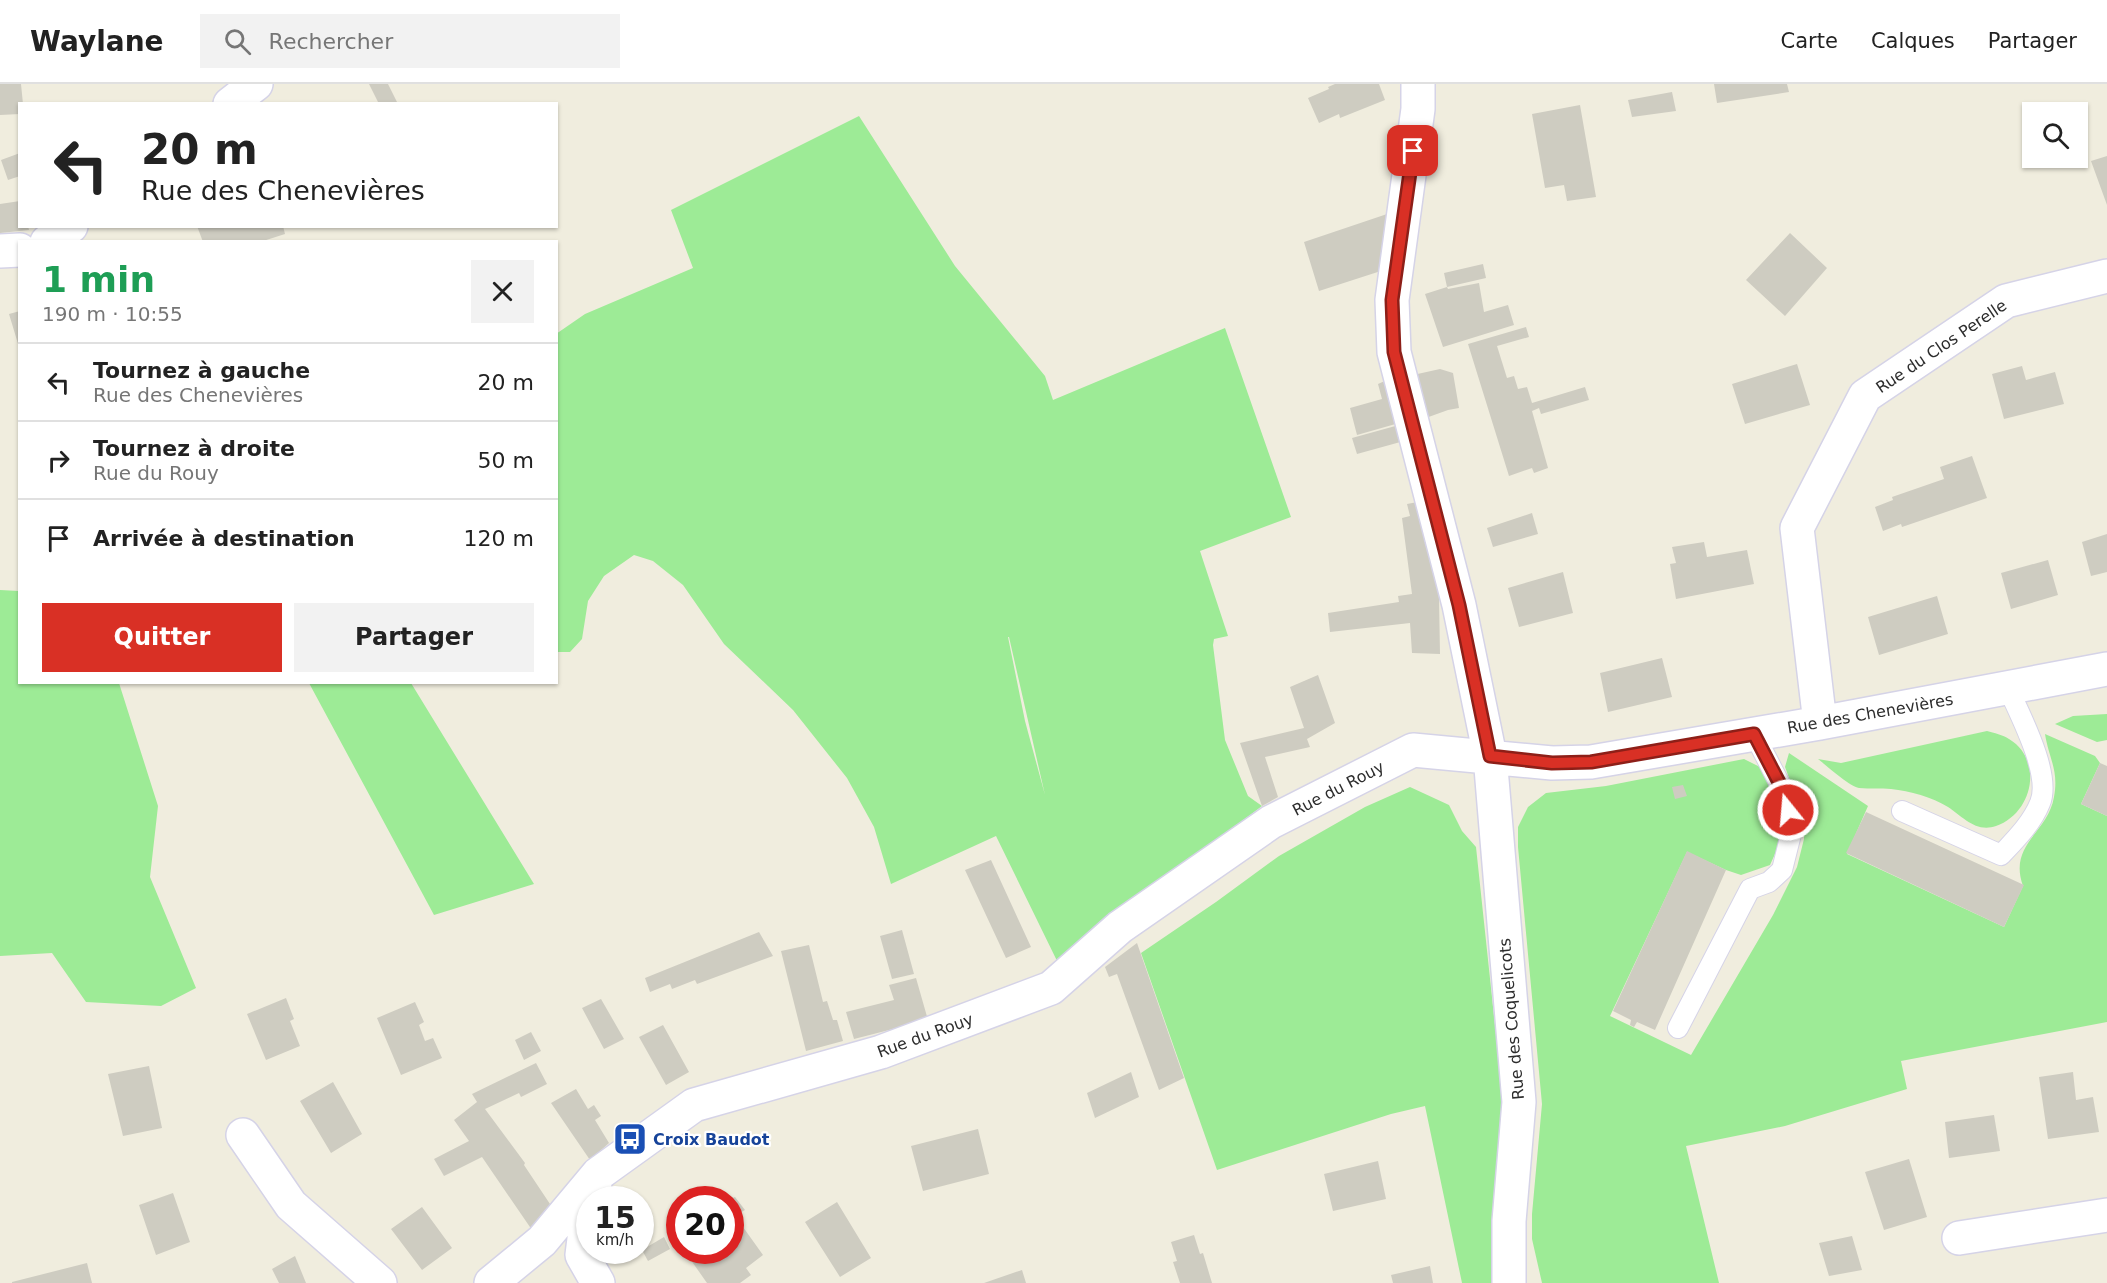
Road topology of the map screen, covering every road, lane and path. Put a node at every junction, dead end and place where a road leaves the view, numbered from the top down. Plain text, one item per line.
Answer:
1 (256, 84) edge
2 (1418, 84) edge
3 (233, 102) edge
4 (68, 228) edge
5 (50, 240) edge
6 (18, 250) edge
7 (0, 251) edge
8 (2107, 276) edge
9 (2107, 669) edge
10 (2008, 688) junction
11 (1820, 723) junction
12 (1754, 734) junction
13 (1490, 756) junction
14 (1902, 812) dead end
15 (1678, 1028) dead end
16 (243, 1135) dead end
17 (598, 1174) junction
18 (2107, 1215) edge
19 (1959, 1238) dead end
20 (380, 1283) edge
21 (491, 1283) edge
22 (598, 1283) edge
23 (1509, 1283) edge

1 - 3 street
2 - 13 street
4 - 5 street
6 - 7 street
8 - 11 street, Rue du Clos Perelle
9 - 10 street, Rue des Chenevières
10 - 11 street, Rue des Chenevières
10 - 14 lane
11 - 12 street, Rue des Chenevières
12 - 13 street, Rue des Chenevières
12 - 15 lane
13 - 17 street, Rue du Rouy
13 - 23 street, Rue des Coquelicots
16 - 20 street
17 - 21 street, Rue du Rouy
17 - 22 street
18 - 19 street

